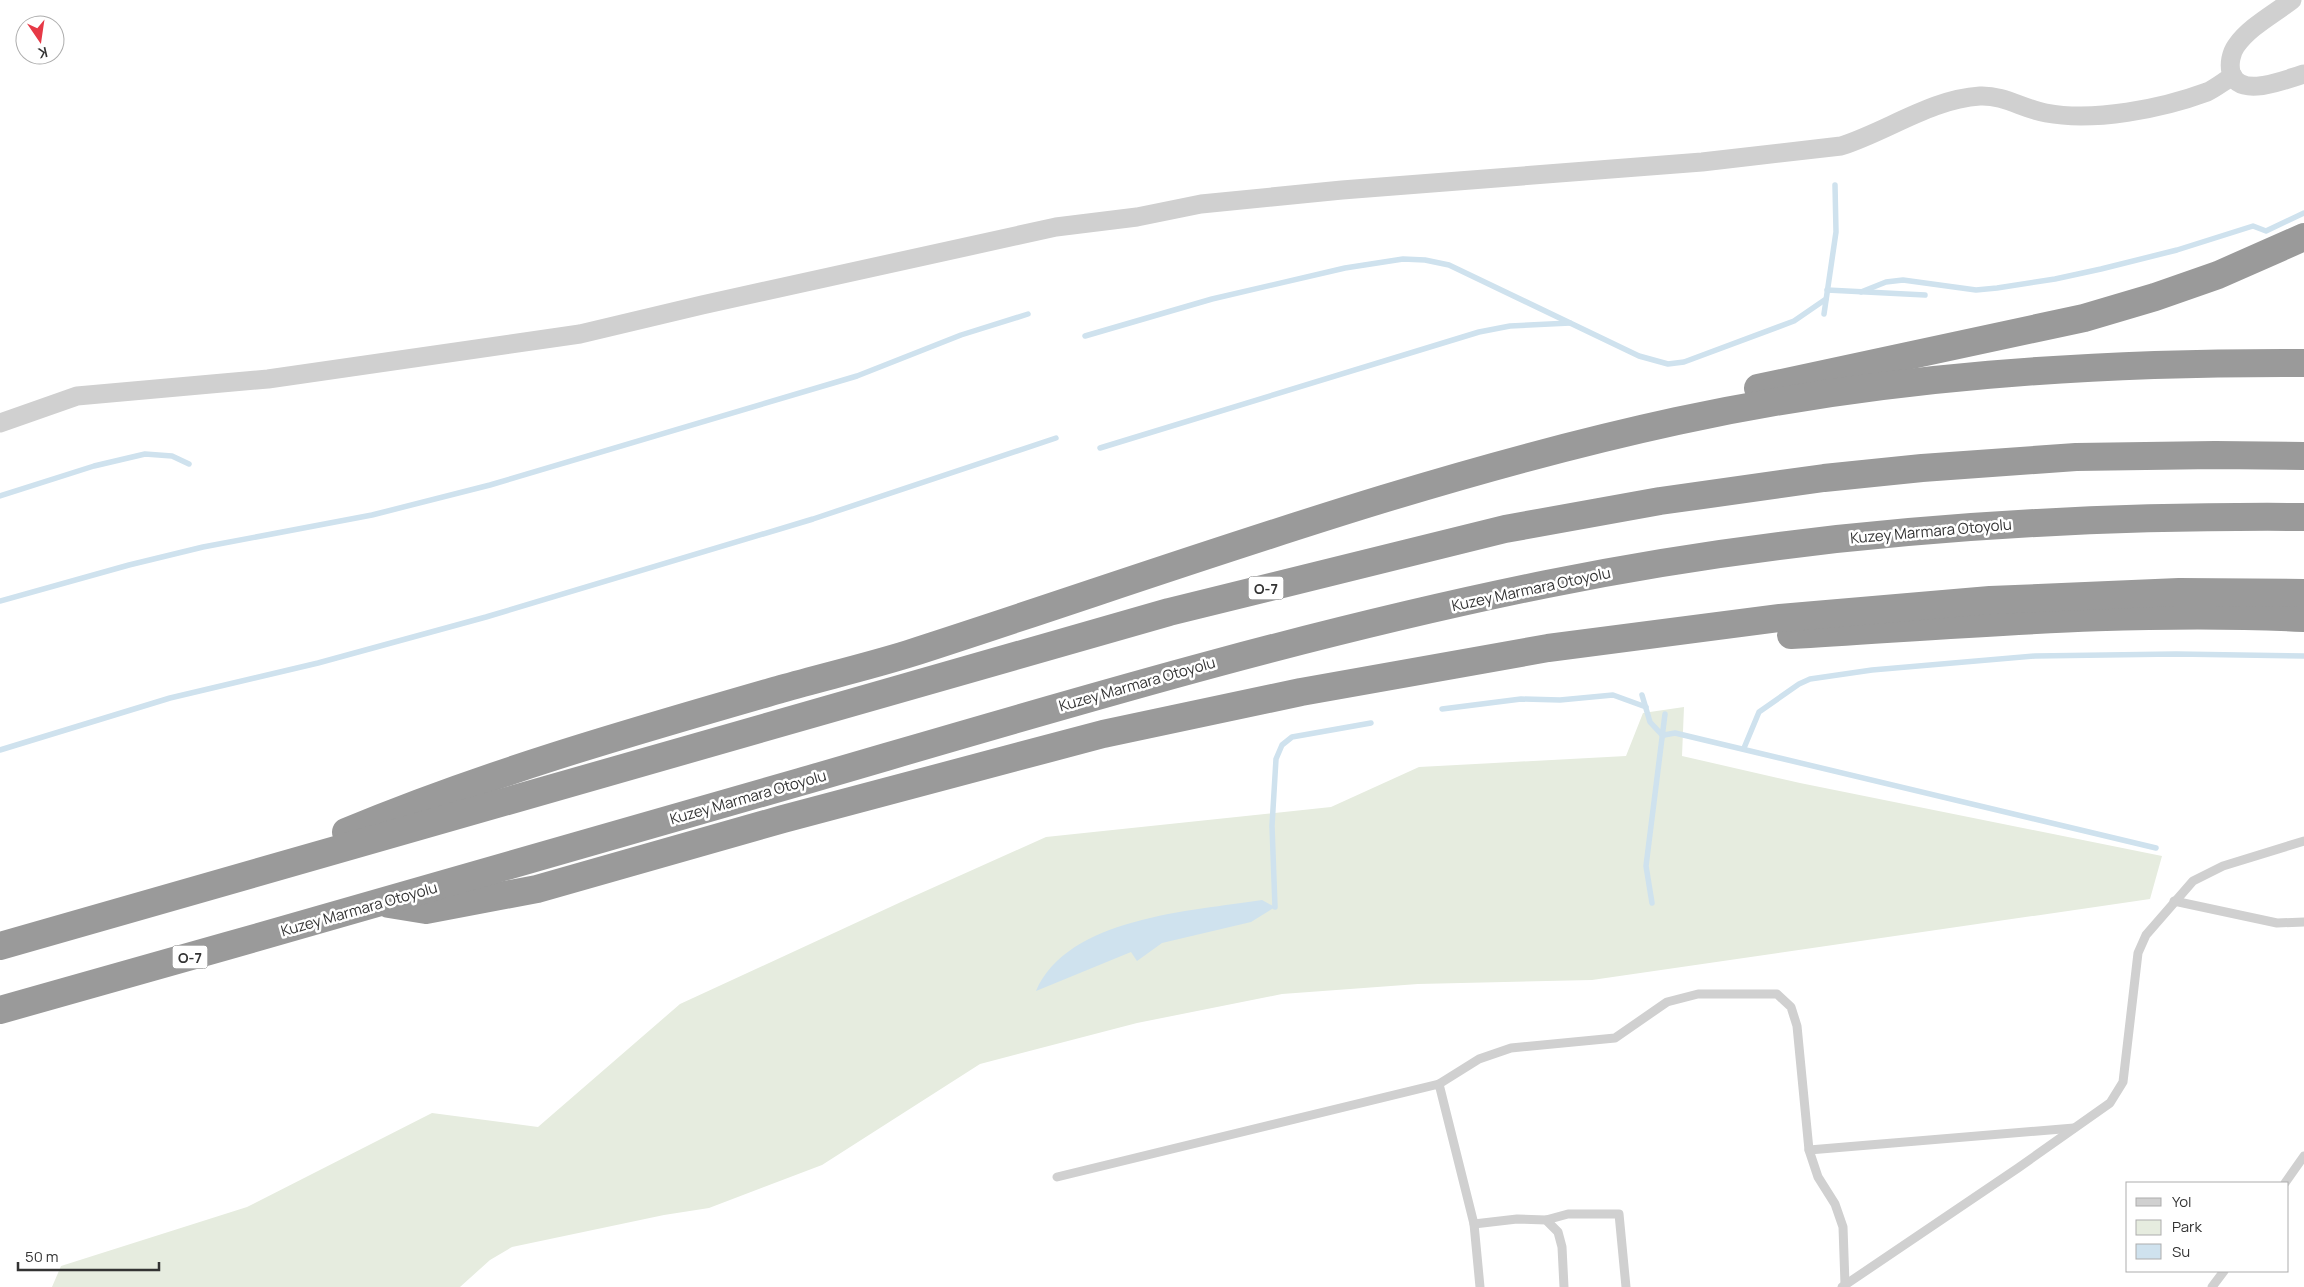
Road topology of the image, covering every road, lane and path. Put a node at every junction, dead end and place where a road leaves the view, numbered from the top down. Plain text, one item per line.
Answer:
1 (2292, 0) edge
2 (2304, 74) edge
3 (2232, 76) junction
4 (2304, 236) edge
5 (2304, 363) edge
6 (0, 423) edge
7 (2304, 456) edge
8 (1396, 496) junction
9 (2304, 517) edge
10 (2304, 593) edge
11 (2304, 618) edge
12 (1642, 635) junction
13 (2304, 841) edge
14 (256, 873) junction
15 (2174, 901) junction
16 (380, 903) junction
17 (2304, 922) edge
18 (0, 946) edge
19 (0, 1010) edge
20 (1439, 1084) junction
21 (2075, 1128) junction
22 (1809, 1150) junction
23 (2304, 1156) edge
24 (1057, 1177) dead end
25 (2286, 1182) edge
26 (1546, 1220) junction
27 (1474, 1224) junction
28 (2223, 1272) edge
29 (1844, 1285) edge
30 (1480, 1287) edge
31 (1564, 1287) edge
32 (1626, 1287) edge
33 (2212, 1287) edge

1 - 3 street
2 - 3 street
3 - 6 street
4 - 8 highway
5 - 8 highway
7 - 14 highway, O-7
8 - 14 highway
9 - 16 highway, Kuzey Marmara Otoyolu / O-7
10 - 12 highway
11 - 12 highway
12 - 16 highway
13 - 15 lane
14 - 18 highway, O-7
15 - 17 lane
15 - 21 lane
16 - 19 highway, Kuzey Marmara Otoyolu / O-7
20 - 22 lane
20 - 24 lane
20 - 27 lane
21 - 22 lane
21 - 29 lane
22 - 29 lane
23 - 25 lane
26 - 27 lane
26 - 31 lane
26 - 32 lane
27 - 30 lane
28 - 33 lane

